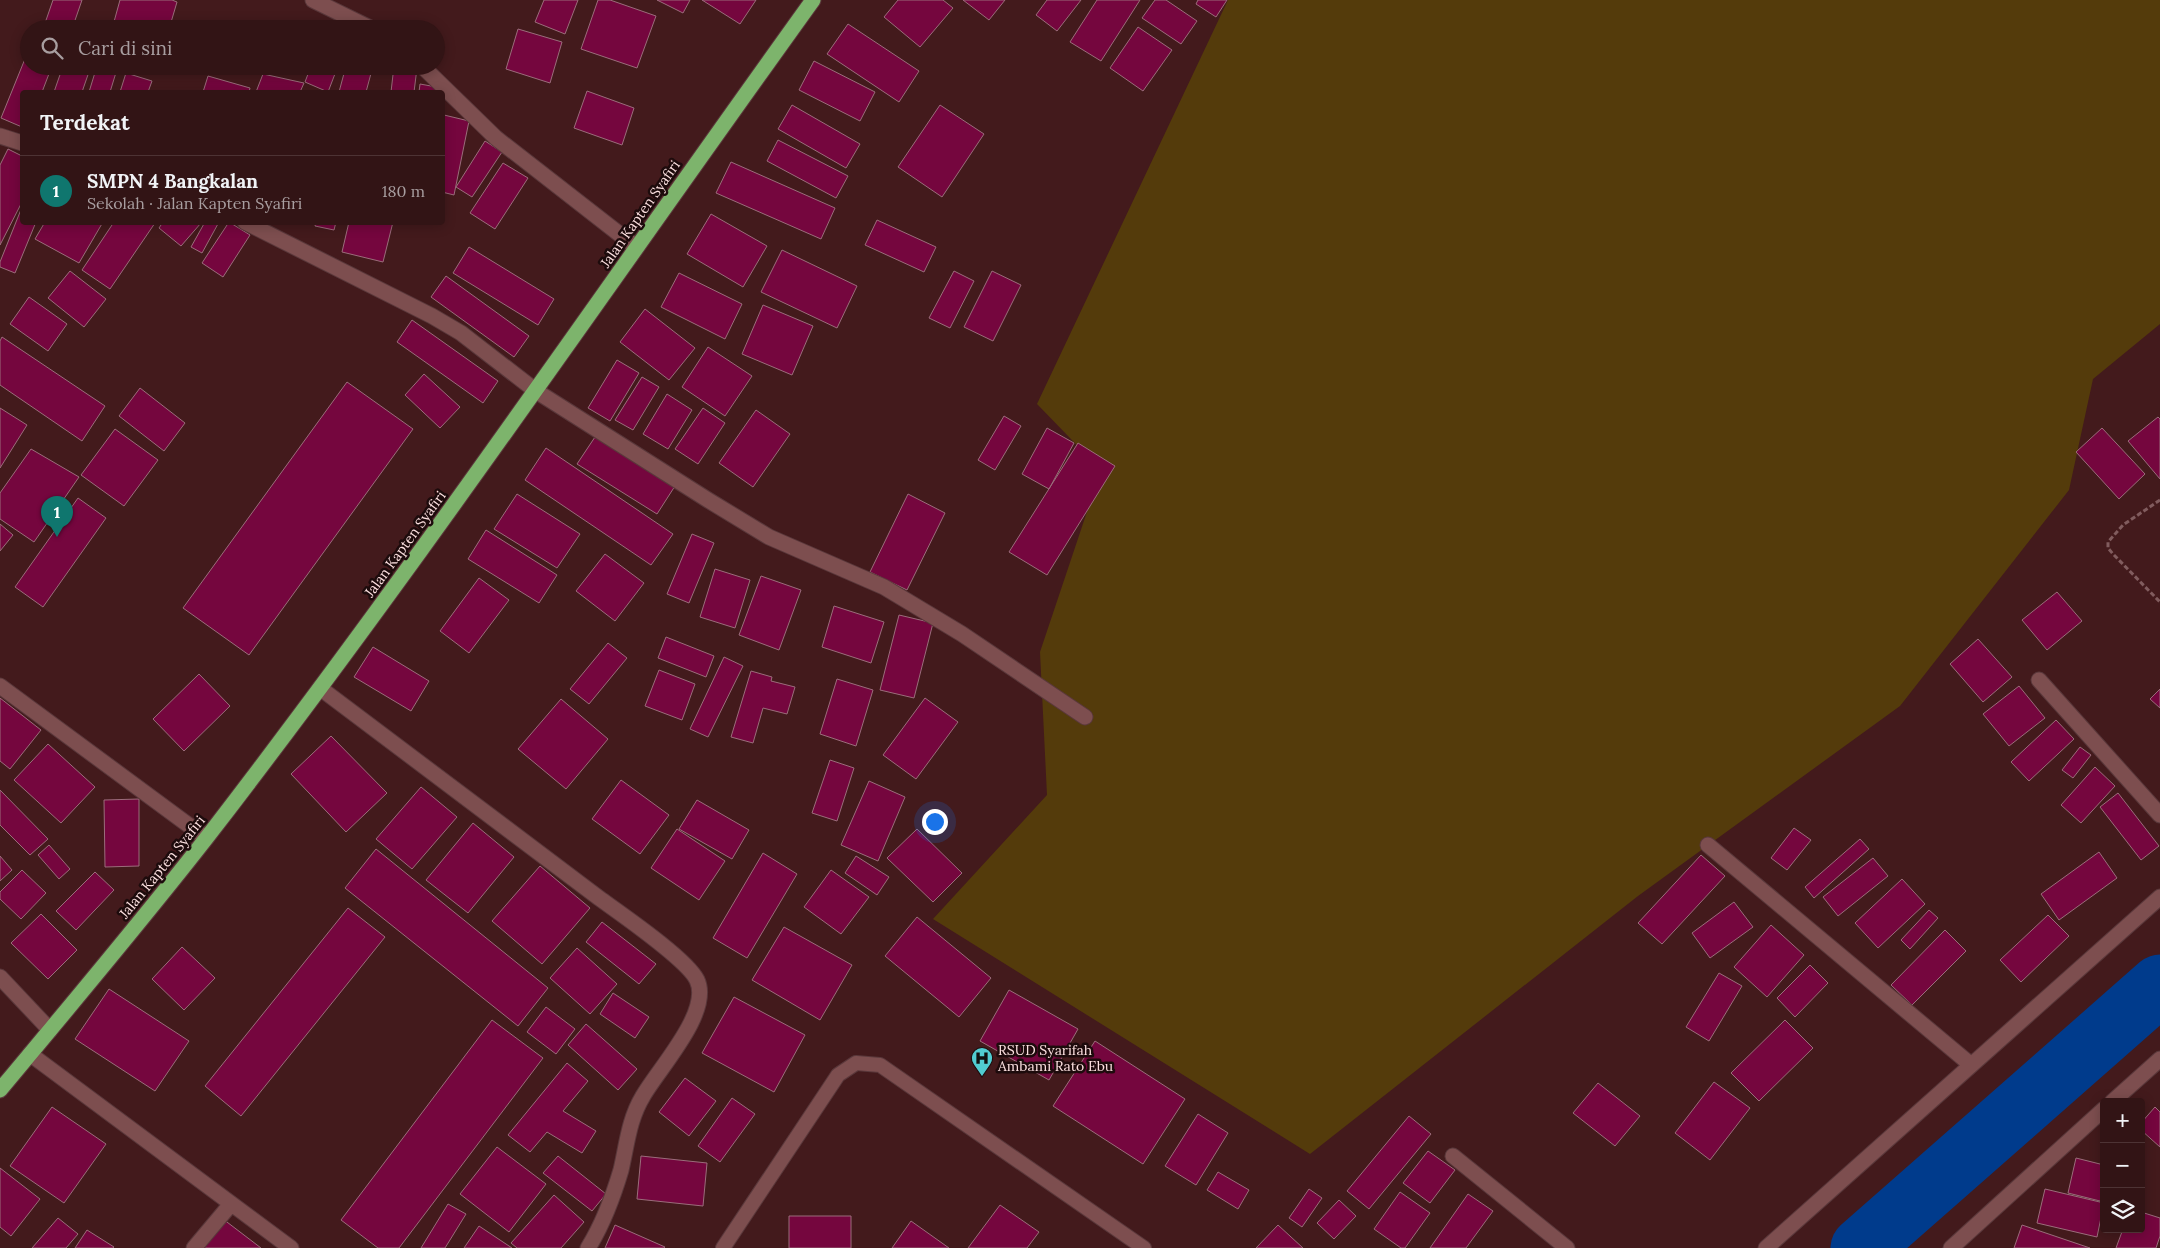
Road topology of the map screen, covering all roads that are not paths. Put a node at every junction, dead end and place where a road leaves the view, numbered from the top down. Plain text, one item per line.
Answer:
1 (313, 0) edge
2 (813, 0) edge
3 (354, 20) edge
4 (431, 75) edge
5 (0, 136) edge
6 (20, 141) edge
7 (251, 225) edge
8 (636, 247) junction
9 (536, 391) junction
10 (2039, 680) dead end
11 (0, 686) edge
12 (320, 688) junction
13 (1085, 717) dead end
14 (2160, 815) edge
15 (206, 838) junction
16 (1708, 845) dead end
17 (2160, 898) edge
18 (0, 978) edge
19 (50, 1030) junction
20 (30, 1054) junction
21 (2160, 1059) edge
22 (1970, 1064) junction
23 (0, 1090) edge
24 (2116, 1098) edge
25 (2100, 1113) edge
26 (1453, 1156) dead end
27 (231, 1204) junction
28 (284, 1246) edge
29 (194, 1248) edge
30 (588, 1248) edge
31 (723, 1248) edge
32 (1144, 1248) edge
33 (1567, 1248) edge
34 (1766, 1248) edge
35 (1951, 1248) edge

1 - 3 street
2 - 8 highway, Jalan Kapten Syafiri
4 - 8 street
5 - 6 street
7 - 9 street
8 - 9 highway, Jalan Kapten Syafiri
9 - 12 highway, Jalan Kapten Syafiri
9 - 13 street
10 - 14 street
11 - 15 street
12 - 15 highway, Jalan Kapten Syafiri
12 - 30 street
15 - 19 highway, Jalan Kapten Syafiri
16 - 22 street
17 - 22 street
18 - 19 street
19 - 20 highway, Jalan Kapten Syafiri
20 - 23 highway, Jalan Kapten Syafiri
20 - 27 street
21 - 24 street
22 - 34 street
25 - 35 street
26 - 33 street
27 - 28 street
27 - 29 street
31 - 32 lane

